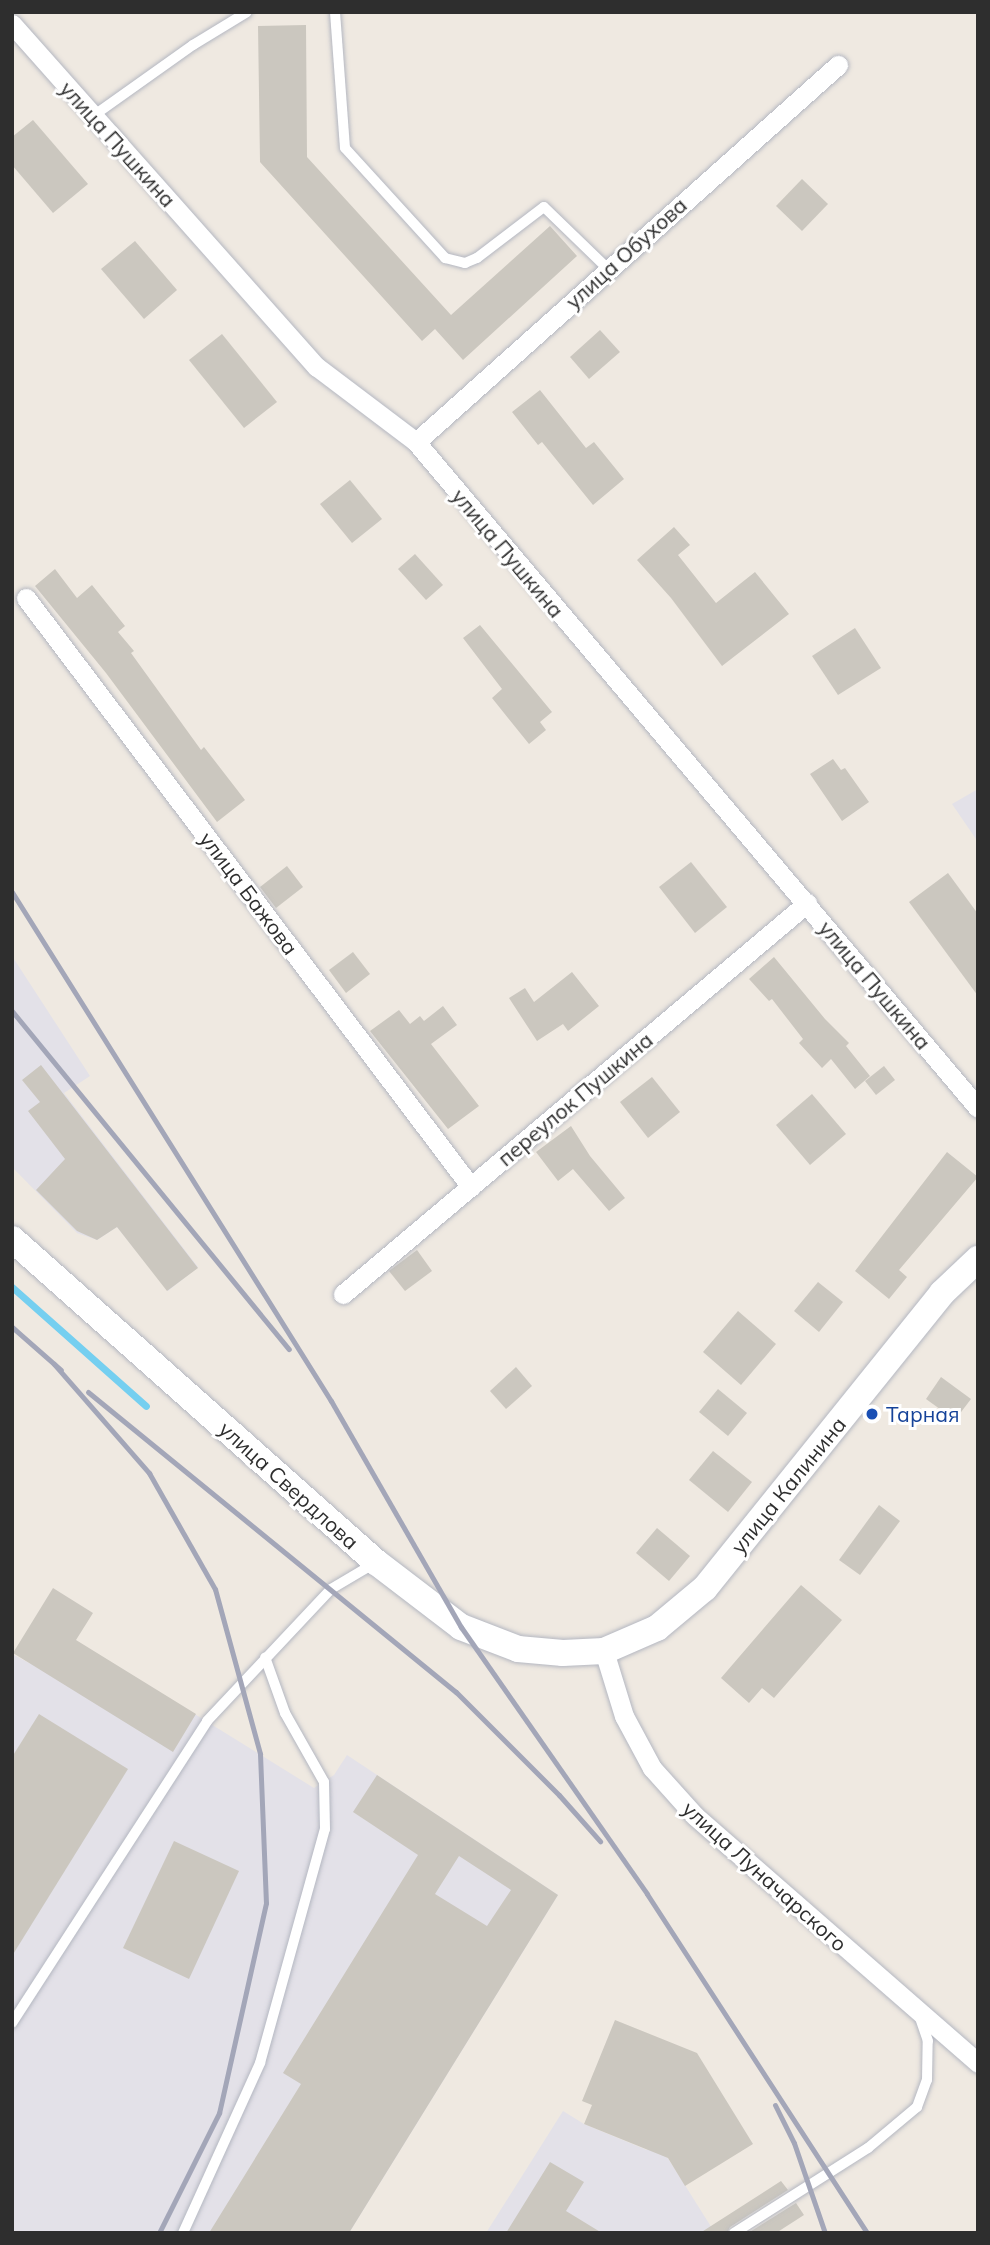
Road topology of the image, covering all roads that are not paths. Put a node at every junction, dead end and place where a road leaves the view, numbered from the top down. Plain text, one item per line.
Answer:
1 (247, 12) edge
2 (335, 12) edge
3 (12, 24) edge
4 (838, 65) dead end
5 (93, 116) junction
6 (608, 269) junction
7 (416, 442) junction
8 (26, 598) dead end
9 (807, 903) junction
10 (978, 1108) edge
11 (471, 1187) junction
12 (12, 1239) edge
13 (978, 1259) edge
14 (343, 1294) dead end
15 (376, 1562) junction
16 (604, 1651) junction
17 (265, 1657) junction
18 (918, 2011) junction
19 (12, 2022) edge
20 (978, 2063) edge
21 (183, 2233) edge
22 (734, 2233) edge

1 - 5 lane
2 - 6 lane
3 - 5 street, улица Пушкина
4 - 6 street, улица Обухова
5 - 7 street, улица Пушкина
6 - 7 street, улица Обухова
7 - 9 street, улица Пушкина
8 - 11 street, улица Бажова
9 - 10 street, улица Пушкина
9 - 11 street, переулок Пушкина
11 - 14 street, переулок Пушкина
12 - 15 main road, улица Свердлова
13 - 16 main road, улица Калинина
15 - 16 main road, улица Свердлова
15 - 17 lane
16 - 18 street, улица Луначарского
17 - 19 lane
17 - 21 lane
18 - 20 street, улица Луначарского
18 - 22 lane

